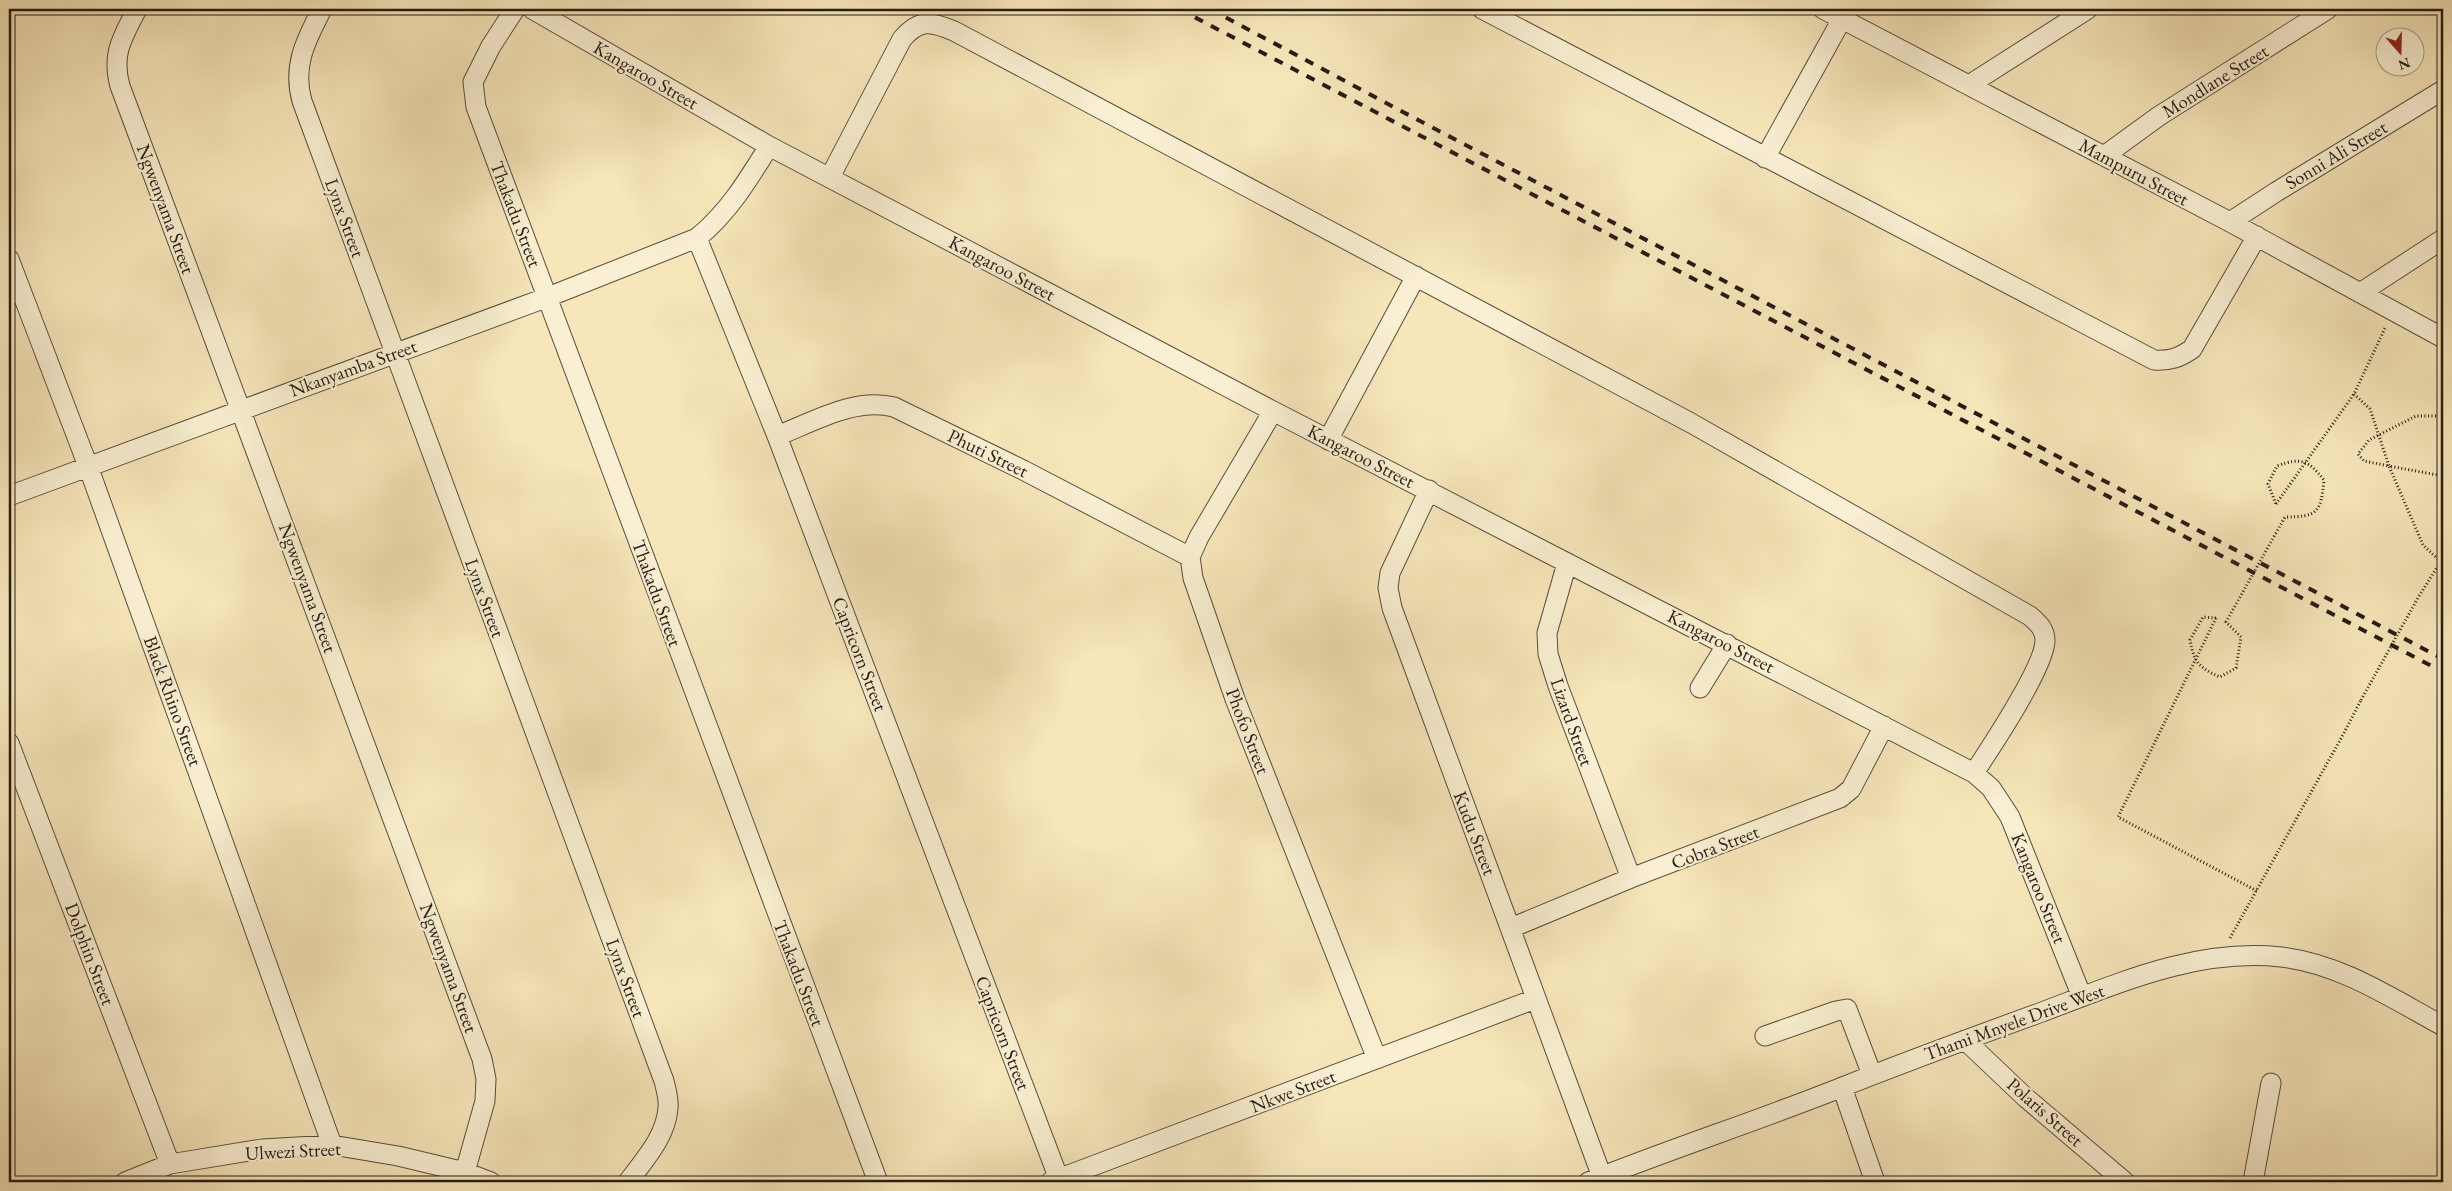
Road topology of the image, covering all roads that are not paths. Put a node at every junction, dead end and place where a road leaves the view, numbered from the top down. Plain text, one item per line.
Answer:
1 (137, 9) edge
2 (322, 9) edge
3 (515, 9) edge
4 (1482, 9) edge
5 (1824, 9) edge
6 (2088, 9) edge
7 (2328, 9) edge
8 (543, 12) edge
9 (1842, 18) junction
10 (1969, 85) junction
11 (2443, 90) edge
12 (769, 146) junction
13 (2104, 156) junction
14 (1765, 158) junction
15 (830, 177) junction
16 (2230, 222) junction
17 (2257, 236) junction
18 (696, 238) junction
19 (2443, 239) edge
20 (9, 258) edge
21 (1416, 276) junction
22 (2360, 293) junction
23 (548, 297) junction
24 (2443, 338) edge
25 (394, 353) junction
26 (241, 409) junction
27 (1273, 411) junction
28 (777, 436) junction
29 (1328, 440) junction
30 (88, 466) junction
31 (1429, 490) junction
32 (9, 496) edge
33 (1190, 557) junction
34 (1567, 563) junction
35 (1727, 644) junction
36 (1700, 688) dead end
37 (1884, 726) junction
38 (9, 743) edge
39 (1974, 773) junction
40 (1631, 878) junction
41 (1511, 928) junction
42 (2082, 997) junction
43 (1535, 999) junction
44 (2443, 1026) edge
45 (1766, 1036) dead end
46 (1965, 1040) junction
47 (1377, 1059) junction
48 (1872, 1075) junction
49 (2271, 1084) dead end
50 (1842, 1087) junction
51 (332, 1145) junction
52 (170, 1164) junction
53 (465, 1172) junction
54 (1595, 1180) edge
55 (1057, 1181) edge
56 (125, 1182) edge
57 (491, 1182) edge
58 (628, 1182) edge
59 (878, 1182) edge
60 (1875, 1182) edge
61 (2125, 1182) edge
62 (2253, 1182) edge

1 - 26 street, Ngwenyama Street
2 - 25 street, Lynx Street
3 - 23 street, Thakadu Street
4 - 14 street
5 - 9 street, Mampuru Street
6 - 10 street
7 - 13 street, Mondlane Street
8 - 12 street, Kangaroo Street
9 - 10 street, Mampuru Street
9 - 14 street
10 - 13 street, Mampuru Street
11 - 16 street, Sonni Ali Street
12 - 15 street, Kangaroo Street
12 - 18 street
13 - 16 street, Mampuru Street
14 - 17 street
15 - 21 street
15 - 27 street, Kangaroo Street
16 - 17 street, Mampuru Street
17 - 22 street, Mampuru Street
18 - 23 street, Nkanyamba Street
18 - 28 street, Capricorn Street
19 - 22 street
20 - 30 street, Black Rhino Street
21 - 29 street
21 - 39 street
22 - 24 street, Mampuru Street
23 - 25 street, Nkanyamba Street
23 - 59 street, Thakadu Street
25 - 26 street, Nkanyamba Street
25 - 58 street, Lynx Street
26 - 30 street, Nkanyamba Street
26 - 53 street, Ngwenyama Street
27 - 29 street, Kangaroo Street
27 - 33 street
28 - 33 street, Phuti Street
28 - 55 street, Capricorn Street
29 - 31 street, Kangaroo Street
30 - 32 street, Nkanyamba Street
30 - 51 street, Black Rhino Street
31 - 34 street, Kangaroo Street
31 - 41 street, Kudu Street
33 - 47 street, Phofo Street
34 - 35 street, Kangaroo Street
34 - 40 street, Lizard Street
35 - 36 street
35 - 37 street, Kangaroo Street
37 - 39 street, Kangaroo Street
37 - 40 street, Cobra Street
38 - 52 street, Dolphin Street
39 - 42 street, Kangaroo Street
40 - 41 street, Cobra Street
41 - 43 street, Kudu Street
42 - 44 street, Thami Mnyele Drive West
42 - 46 street, Thami Mnyele Drive West
43 - 47 street, Nkwe Street
43 - 54 street, Kudu Street
45 - 48 street
46 - 48 street, Thami Mnyele Drive West
46 - 61 street, Polaris Street
47 - 55 street, Nkwe Street
48 - 50 street, Thami Mnyele Drive West
49 - 62 street
50 - 54 street, Thami Mnyele Drive West
50 - 60 street
51 - 52 street, Ulwezi Street
51 - 53 street, Ulwezi Street
52 - 56 street, Ulwezi Street
53 - 57 street, Ulwezi Street

